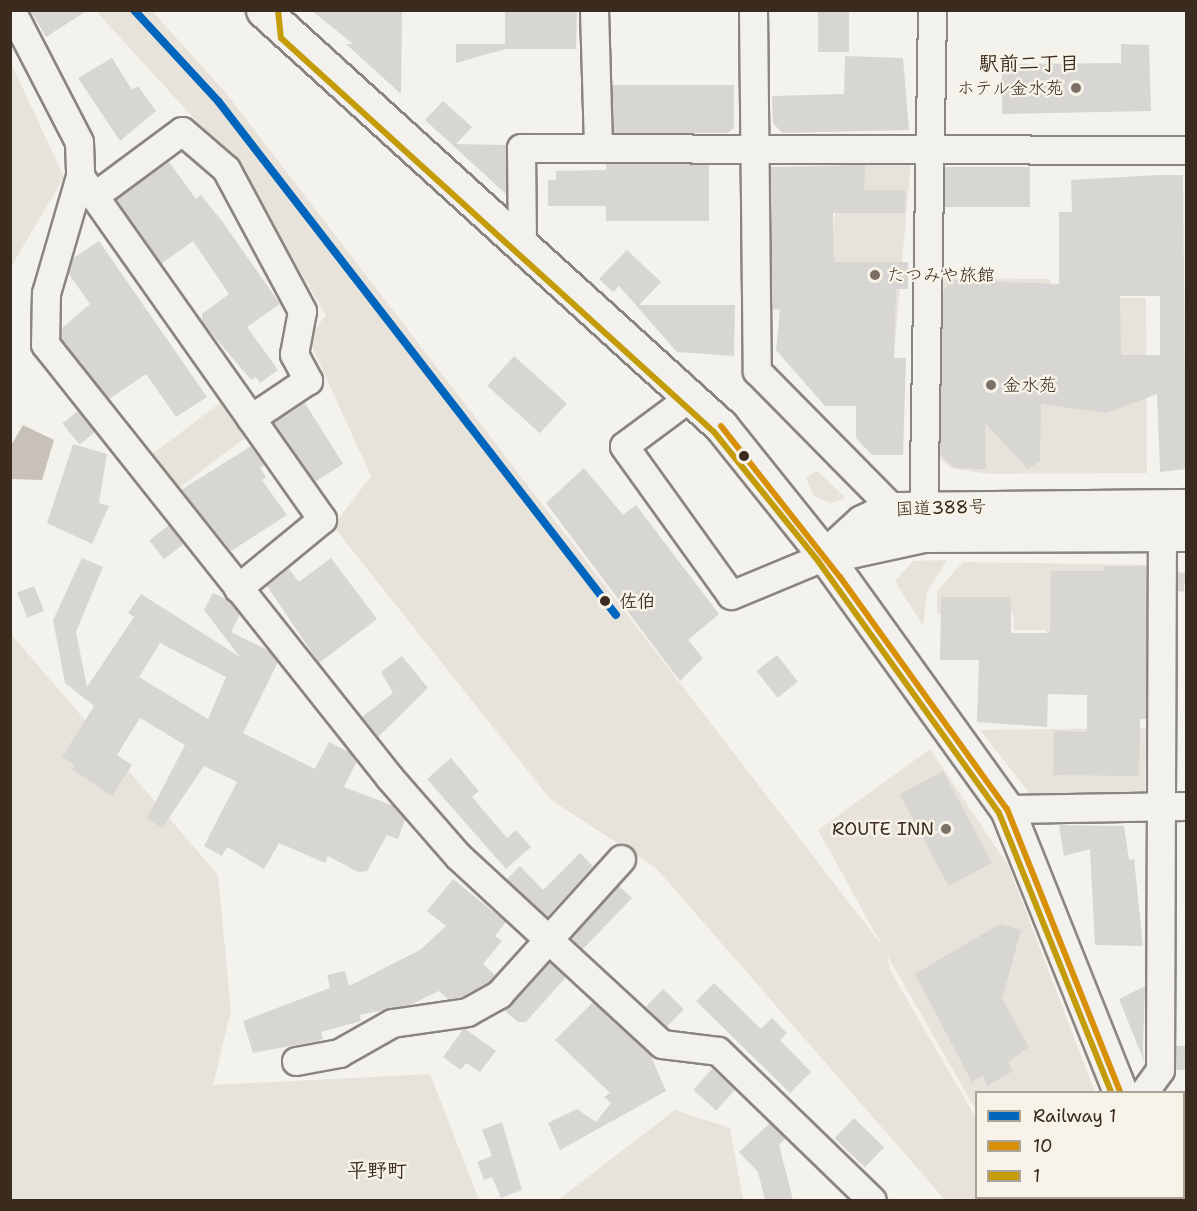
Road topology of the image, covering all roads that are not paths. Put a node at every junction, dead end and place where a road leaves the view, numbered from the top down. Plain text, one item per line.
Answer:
1 (11, 10) edge
2 (263, 10) edge
3 (594, 10) edge
4 (753, 10) edge
5 (932, 10) edge
6 (598, 146) junction
7 (754, 147) junction
8 (927, 148) junction
9 (1186, 150) edge
10 (87, 186) junction
11 (522, 245) junction
12 (690, 397) junction
13 (251, 418) junction
14 (1186, 506) edge
15 (890, 509) junction
16 (923, 521) junction
17 (1167, 525) edge
18 (825, 556) junction
19 (238, 588) junction
20 (1173, 806) edge
21 (1007, 808) junction
22 (621, 859) dead end
23 (547, 937) junction
24 (296, 1061) dead end
25 (1120, 1091) edge
26 (1145, 1091) edge
27 (872, 1200) edge

1 - 10 street
2 - 11 highway
3 - 6 street
4 - 7 street
5 - 8 street
6 - 7 street
6 - 11 street
7 - 8 street
7 - 15 street
8 - 9 street
8 - 16 street
10 - 13 street
10 - 13 street
10 - 19 street
11 - 12 highway
12 - 18 highway
12 - 18 street
13 - 19 street
14 - 17 highway, 国道388号
15 - 16 highway, 国道388号
15 - 18 highway, 国道388号
16 - 17 highway, 国道388号
16 - 18 highway, 国道388号
17 - 20 street
18 - 21 highway
19 - 23 street
20 - 21 street
20 - 26 street
21 - 25 highway
22 - 23 street
23 - 24 street
23 - 27 street

